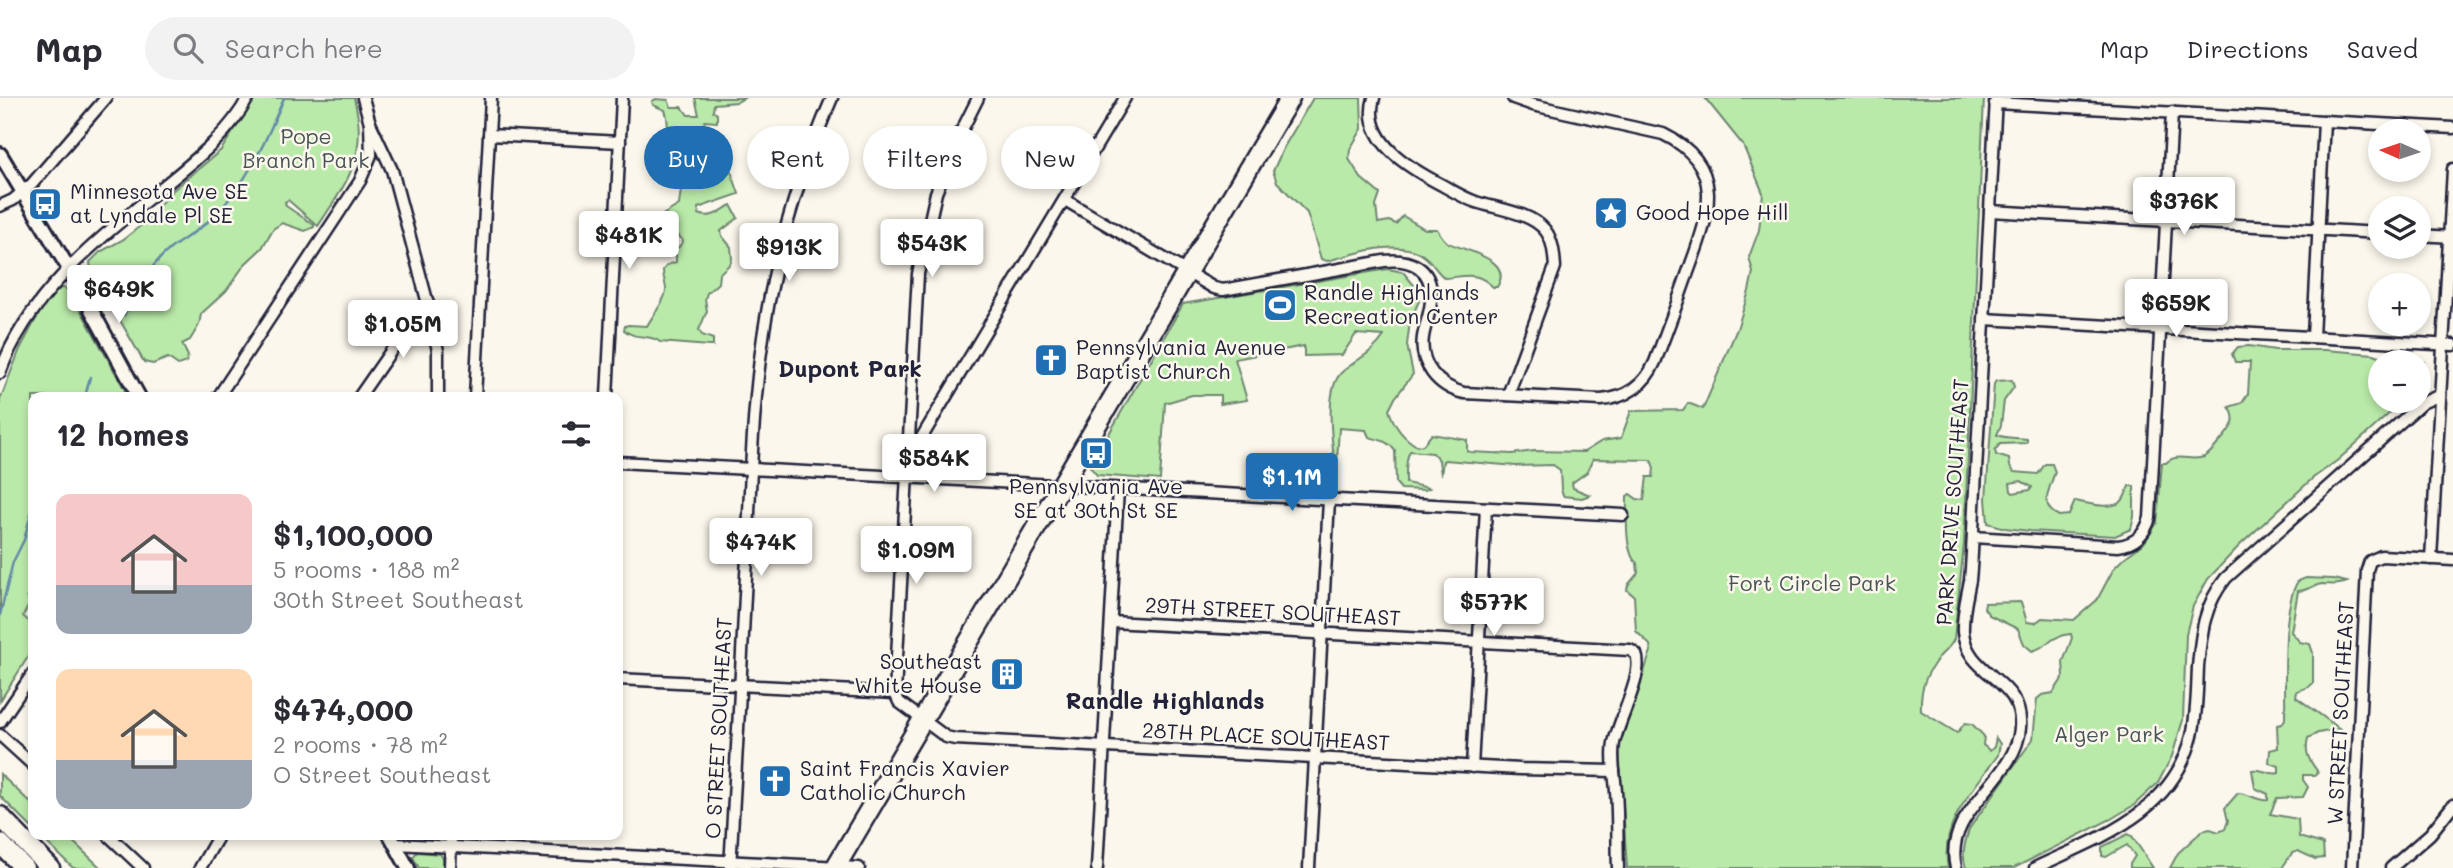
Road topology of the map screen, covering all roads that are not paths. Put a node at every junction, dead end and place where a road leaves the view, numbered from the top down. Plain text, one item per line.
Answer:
1 (106, 98) edge
2 (248, 98) edge
3 (363, 98) edge
4 (491, 98) edge
5 (622, 98) edge
6 (832, 98) edge
7 (978, 98) edge
8 (1125, 98) edge
9 (1290, 98) edge
10 (1374, 98) edge
11 (1513, 98) edge
12 (1996, 100) edge
13 (2172, 113) junction
14 (2324, 121) junction
15 (370, 122) junction
16 (2453, 128) edge
17 (489, 135) junction
18 (620, 142) junction
19 (0, 155) edge
20 (2453, 169) edge
21 (23, 192) junction
22 (1065, 200) junction
23 (0, 206) edge
24 (1990, 211) junction
25 (2167, 221) junction
26 (2318, 229) junction
27 (2368, 232) edge
28 (2431, 236) edge
29 (2451, 237) edge
30 (69, 269) junction
31 (1187, 272) junction
32 (428, 304) junction
33 (1984, 319) junction
34 (2161, 329) junction
35 (2313, 337) junction
36 (2448, 345) edge
37 (0, 373) edge
38 (136, 392) edge
39 (221, 392) edge
40 (362, 392) edge
41 (438, 392) edge
42 (475, 392) edge
43 (607, 392) edge
44 (1508, 395) junction
45 (2440, 395) junction
46 (623, 462) edge
47 (907, 463) junction
48 (751, 469) junction
49 (906, 477) junction
50 (1060, 486) junction
51 (1118, 489) junction
52 (1329, 500) junction
53 (1486, 508) junction
54 (1623, 515) dead end
55 (1973, 537) junction
56 (2431, 559) junction
57 (2453, 560) edge
58 (1111, 622) junction
59 (1322, 633) junction
60 (1479, 642) junction
61 (623, 679) edge
62 (28, 680) edge
63 (740, 685) junction
64 (895, 693) junction
65 (0, 722) edge
66 (929, 724) junction
67 (0, 735) edge
68 (1104, 747) junction
69 (1315, 758) junction
70 (28, 760) edge
71 (1472, 766) junction
72 (1614, 771) junction
73 (2453, 805) edge
74 (0, 816) edge
75 (113, 840) edge
76 (216, 840) edge
77 (393, 840) edge
78 (451, 840) edge
79 (0, 843) edge
80 (451, 846) junction
81 (731, 865) edge
82 (835, 867) edge
83 (24, 868) edge
84 (50, 868) edge
85 (143, 868) edge
86 (200, 868) edge
87 (408, 868) edge
88 (450, 868) edge
89 (859, 868) edge
90 (1097, 868) edge
91 (1309, 868) edge
92 (1618, 868) edge
93 (1956, 868) edge
94 (2035, 868) edge
95 (2352, 868) edge
96 (2390, 868) edge

1 - 21 street
2 - 30 street
3 - 15 street
4 - 17 street
5 - 18 street
6 - 48 street, O STREET SOUTHEAST
7 - 47 street
8 - 22 street
9 - 31 highway
10 - 44 street
11 - 44 street
12 - 13 street
12 - 24 street, PARK DRIVE SOUTHEAST
13 - 14 street
13 - 25 street
14 - 16 street
14 - 26 street
15 - 32 street
15 - 39 street
17 - 18 street
17 - 42 street
18 - 43 street
19 - 21 main road
20 - 29 street
21 - 23 street
21 - 30 main road
22 - 31 street
22 - 47 street
24 - 25 street
24 - 33 street, PARK DRIVE SOUTHEAST
25 - 26 street
25 - 34 street
26 - 27 street
26 - 35 street
28 - 29 street
29 - 36 street
30 - 37 street
30 - 38 main road
31 - 44 street
31 - 50 highway
32 - 40 street
32 - 41 street
33 - 34 street
33 - 55 street, PARK DRIVE SOUTHEAST
34 - 35 street
34 - 55 street
35 - 36 street
36 - 45 street
45 - 56 street
45 - 94 street
46 - 48 street
47 - 49 street
48 - 49 street
48 - 63 street, O STREET SOUTHEAST
49 - 50 street
49 - 64 street
50 - 51 street
50 - 66 highway
51 - 52 street
51 - 58 street
52 - 53 street
52 - 59 street
53 - 54 street
53 - 60 street
55 - 93 street, PARK DRIVE SOUTHEAST
56 - 57 street
56 - 95 street, W STREET SOUTHEAST
58 - 59 street, 29TH STREET SOUTHEAST
58 - 68 street
59 - 60 street, 29TH STREET SOUTHEAST
59 - 69 street
60 - 71 street
60 - 72 street, 29TH STREET SOUTHEAST
61 - 63 street
62 - 65 street
63 - 64 street
63 - 81 street, O STREET SOUTHEAST
64 - 66 street
66 - 68 street, 28TH PLACE SOUTHEAST
66 - 82 highway
67 - 70 street
68 - 69 street, 28TH PLACE SOUTHEAST
68 - 90 street
69 - 71 street, 28TH PLACE SOUTHEAST
69 - 91 street
71 - 72 street, 28TH PLACE SOUTHEAST
72 - 92 street
73 - 96 street
74 - 84 highway
75 - 85 street
76 - 86 street
77 - 80 street
77 - 87 main road
78 - 80 street
79 - 83 highway
80 - 81 street
80 - 88 street
81 - 82 street
82 - 89 street

